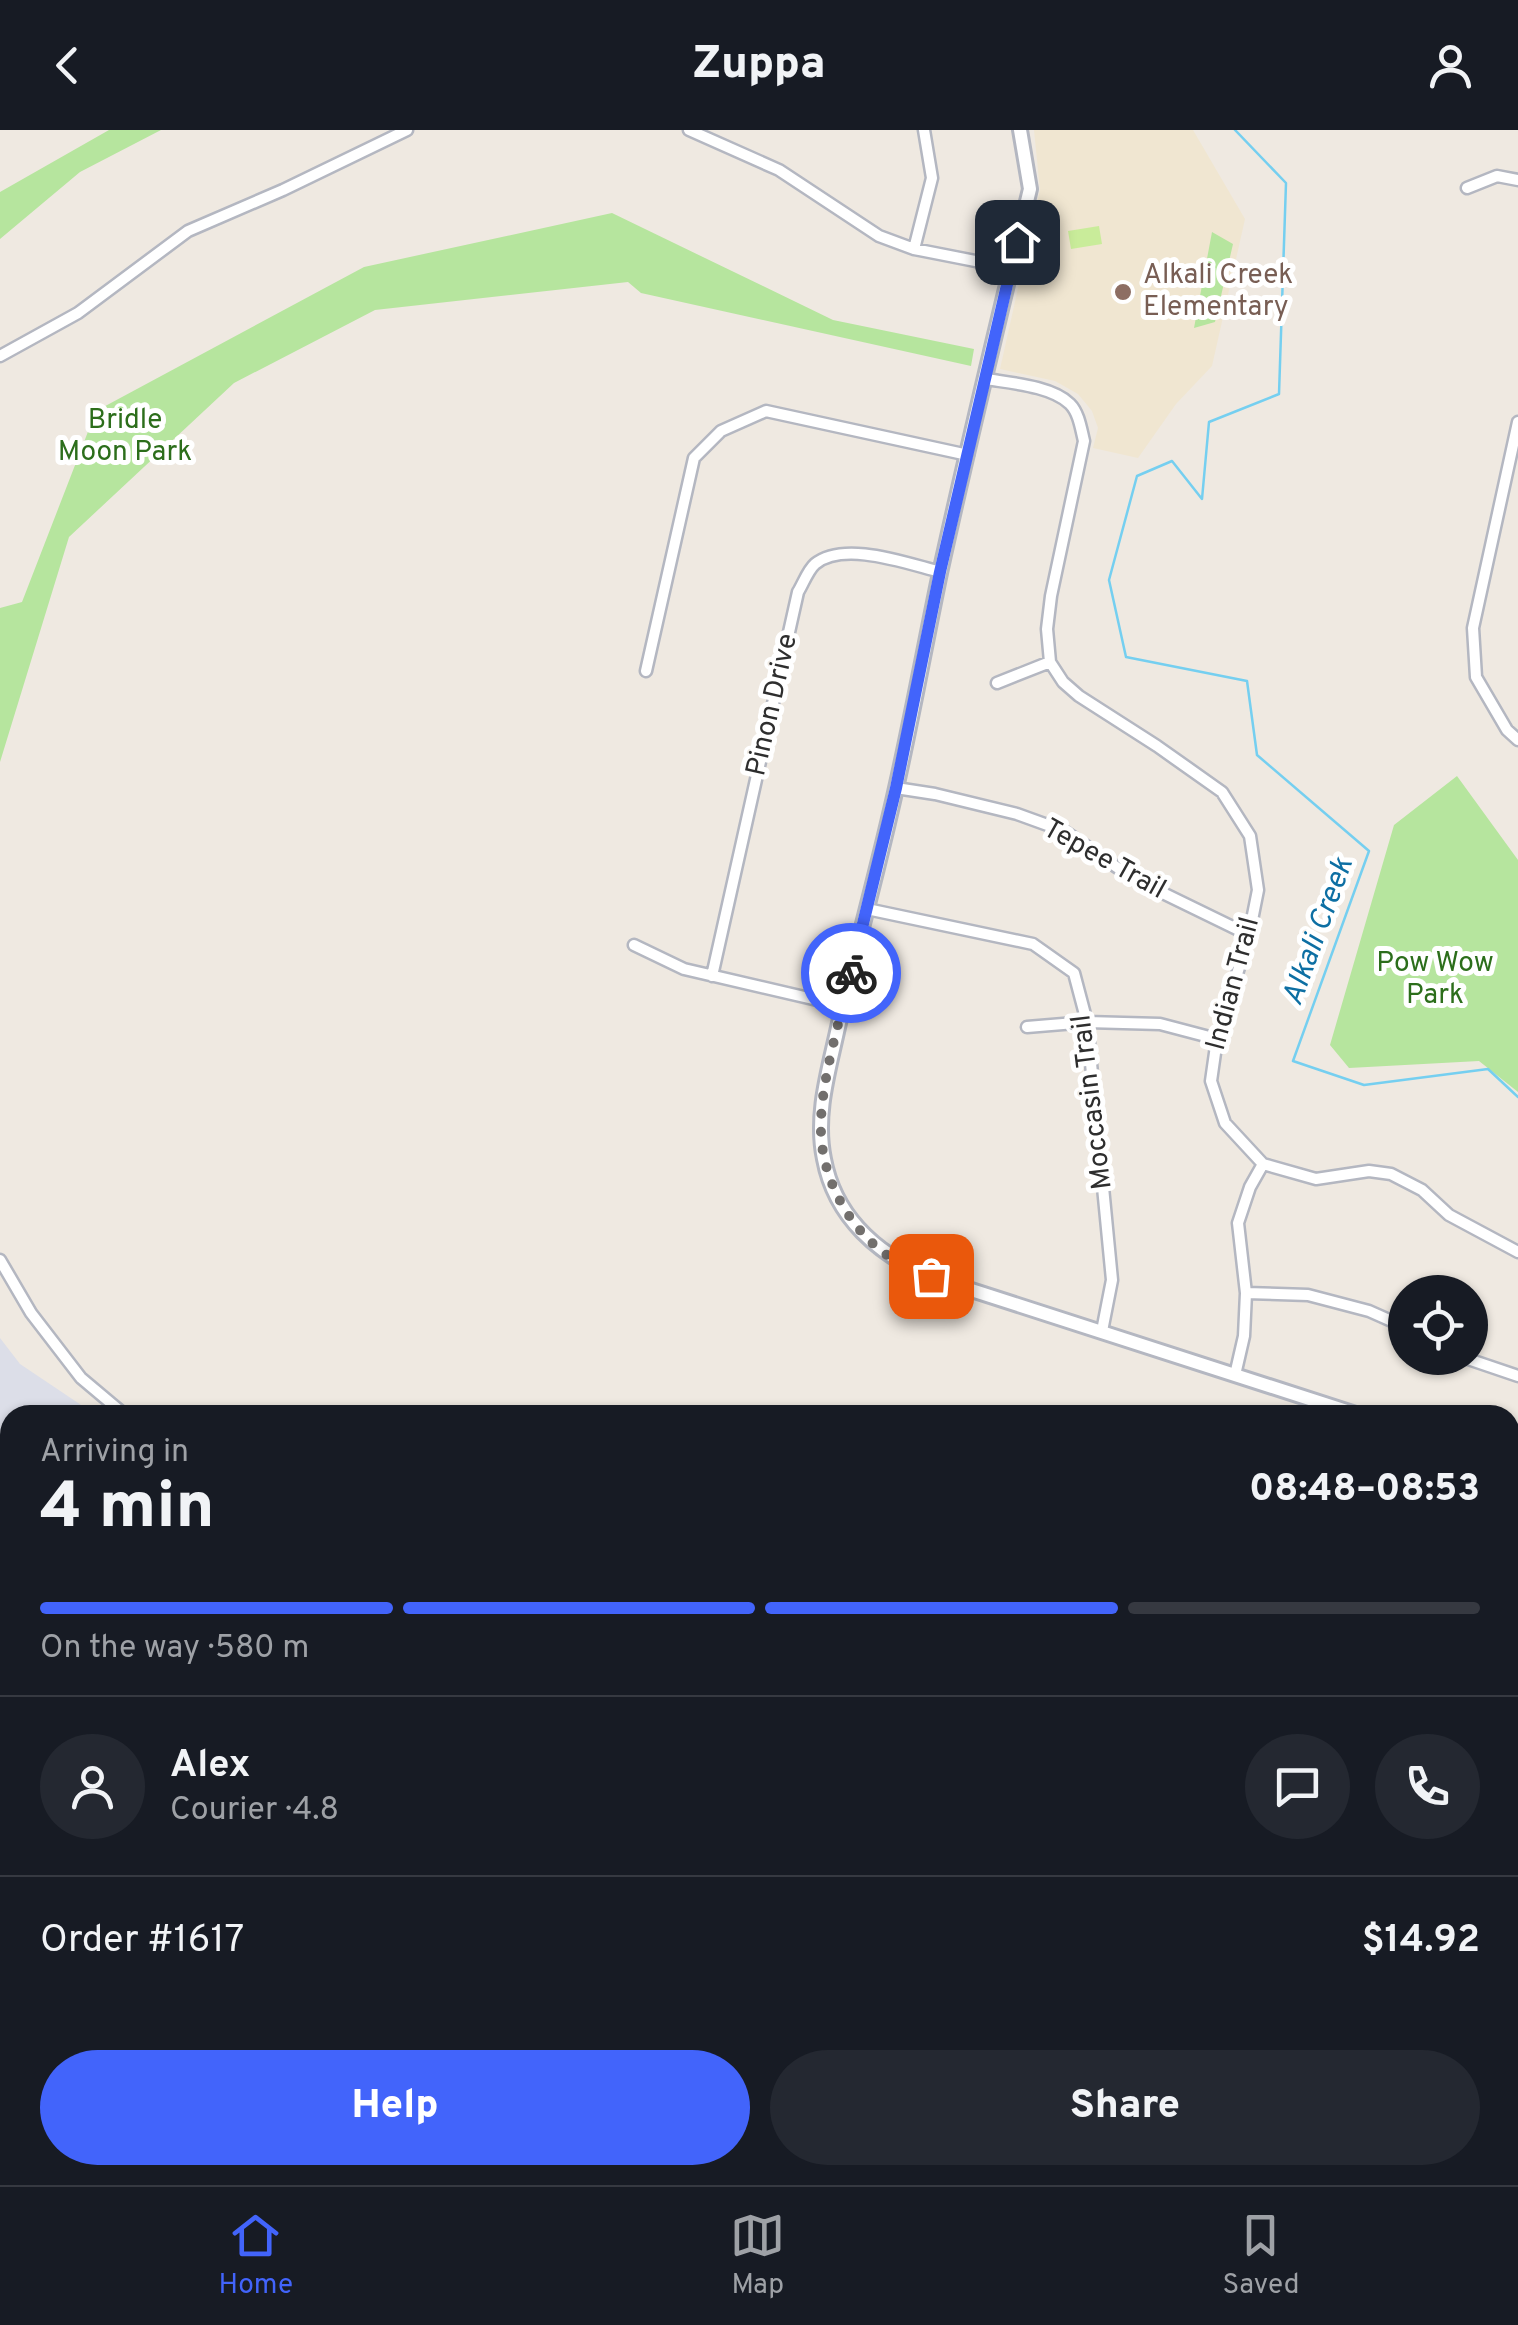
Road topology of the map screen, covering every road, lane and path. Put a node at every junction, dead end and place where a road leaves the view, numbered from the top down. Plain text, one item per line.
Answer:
1 (406, 130) edge
2 (924, 130) edge
3 (1020, 130) edge
4 (694, 131) edge
5 (1518, 180) edge
6 (1467, 188) dead end
7 (914, 248) junction
8 (1011, 268) junction
9 (0, 356) edge
10 (986, 379) junction
11 (1518, 422) edge
12 (968, 455) junction
13 (940, 572) junction
14 (1050, 662) junction
15 (646, 672) dead end
16 (997, 683) dead end
17 (1518, 740) edge
18 (896, 788) junction
19 (867, 909) junction
20 (1248, 935) junction
21 (634, 945) dead end
22 (712, 976) junction
23 (843, 1006) junction
24 (1087, 1022) junction
25 (1026, 1027) dead end
26 (1216, 1038) junction
27 (1263, 1164) junction
28 (1518, 1252) edge
29 (0, 1260) edge
30 (1246, 1293) junction
31 (1388, 1320) edge
32 (1102, 1331) junction
33 (1488, 1366) edge
34 (1235, 1376) junction
35 (1518, 1376) edge
36 (113, 1405) edge
37 (1326, 1405) edge

1 - 9 street
2 - 7 street
3 - 8 street
4 - 7 street
5 - 6 street
7 - 8 street
8 - 10 street
10 - 12 street
10 - 14 street
11 - 17 street
12 - 13 street
12 - 15 street
13 - 18 street
13 - 22 street, Pinon Drive
14 - 16 street
14 - 20 street, Indian Trail
18 - 19 street
18 - 20 street, Tepee Trail
19 - 23 street
19 - 24 street, Moccasin Trail
20 - 26 street, Indian Trail
21 - 22 street
22 - 23 street
23 - 32 street
24 - 25 street
24 - 26 street
24 - 32 street, Moccasin Trail
26 - 27 street, Indian Trail
27 - 28 street
27 - 30 street
29 - 36 street
30 - 31 street
30 - 34 street
32 - 34 street
33 - 35 street
34 - 37 street

